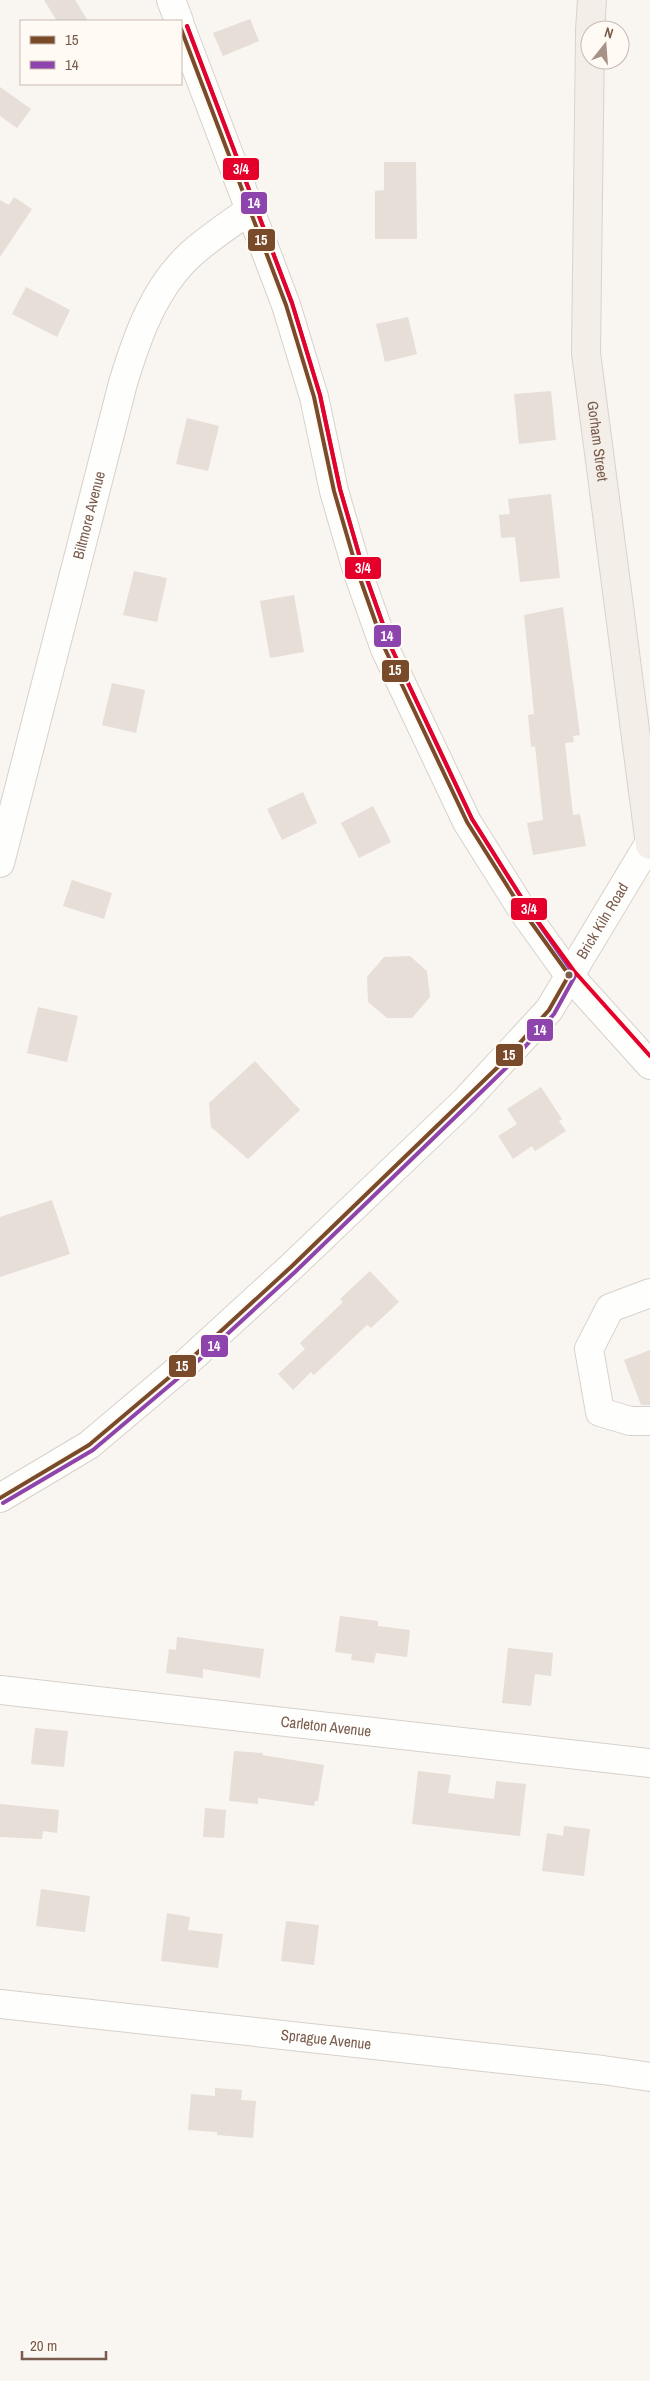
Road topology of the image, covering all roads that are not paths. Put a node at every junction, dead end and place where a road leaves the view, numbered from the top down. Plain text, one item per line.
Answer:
1 (171, 0) edge
2 (592, 0) edge
3 (179, 20) edge
4 (591, 20) edge
5 (182, 31) edge
6 (590, 70) edge
7 (250, 210) junction
8 (650, 844) edge
9 (0, 863) edge
10 (569, 975) junction
11 (650, 1065) edge
12 (650, 1293) edge
13 (650, 1421) edge
14 (0, 1498) edge
15 (0, 1690) edge
16 (650, 1763) edge
17 (0, 2004) edge
18 (650, 2077) edge

1 - 3 street
2 - 4 main road
5 - 7 street
6 - 8 main road, Gorham Street
7 - 9 street, Biltmore Avenue
7 - 10 street
8 - 10 street, Brick Kiln Road
10 - 11 street
10 - 14 street, Brick Kiln Road
12 - 13 street
15 - 16 street, Carleton Avenue
17 - 18 street, Sprague Avenue

